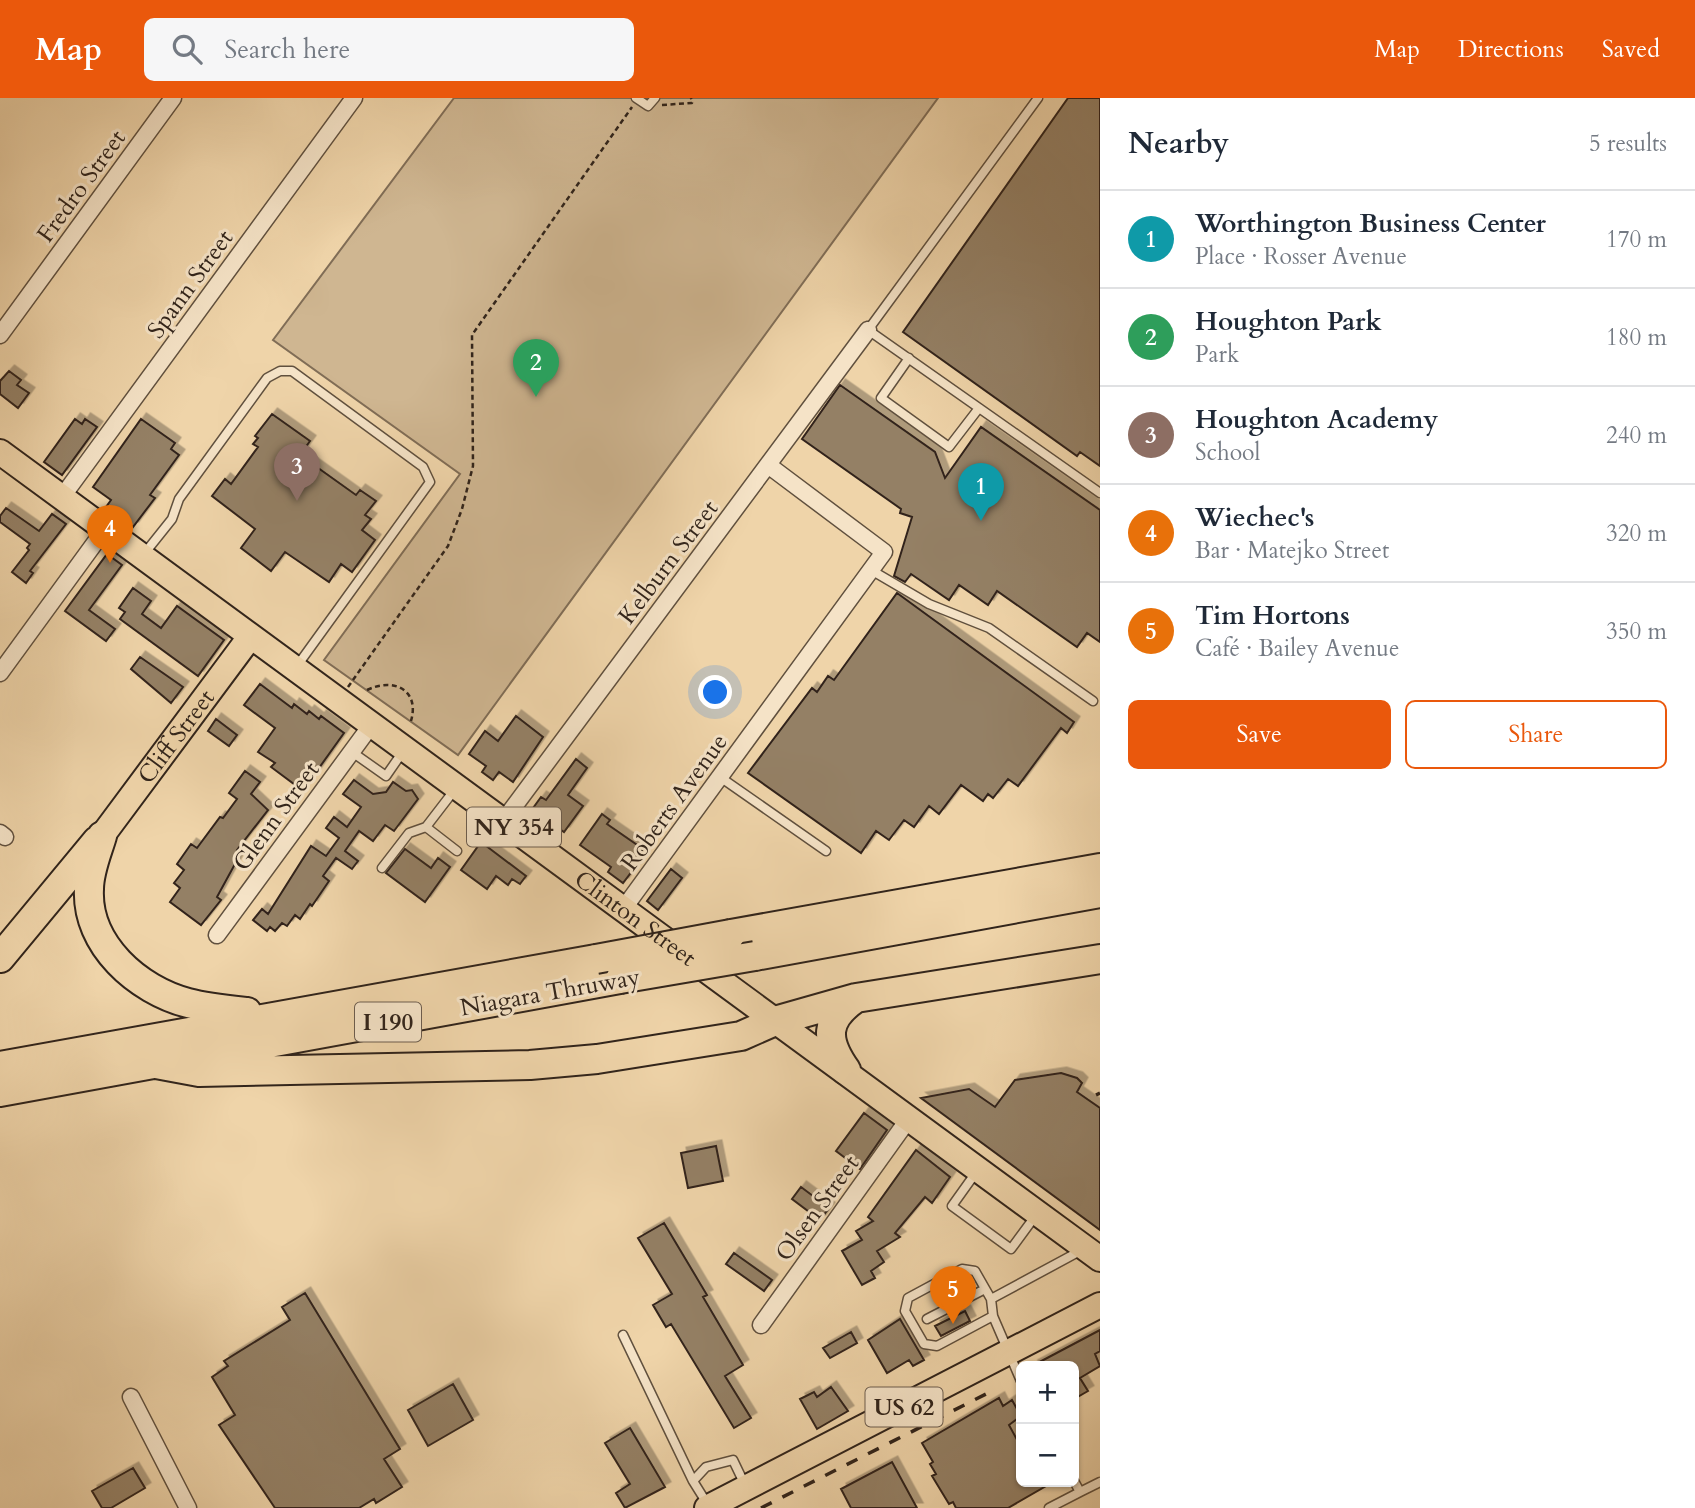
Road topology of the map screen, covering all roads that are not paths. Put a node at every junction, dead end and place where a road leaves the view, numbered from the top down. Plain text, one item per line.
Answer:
1 (173, 98) edge
2 (354, 98) edge
3 (637, 98) edge
4 (655, 98) edge
5 (1038, 98) edge
6 (867, 330) junction
7 (0, 335) edge
8 (909, 358) junction
9 (979, 408) junction
10 (0, 452) edge
11 (768, 465) junction
12 (1100, 493) edge
13 (62, 497) junction
14 (105, 529) junction
15 (142, 557) junction
16 (871, 570) junction
17 (250, 637) junction
18 (295, 669) junction
19 (0, 673) edge
20 (1093, 701) dead end
21 (372, 724) junction
22 (406, 748) junction
23 (352, 752) junction
24 (720, 777) junction
25 (457, 786) junction
26 (504, 820) junction
27 (426, 827) junction
28 (102, 836) junction
29 (457, 851) dead end
30 (826, 851) dead end
31 (382, 868) dead end
32 (1100, 868) edge
33 (1100, 894) edge
34 (624, 908) junction
35 (217, 935) dead end
36 (0, 958) edge
37 (1100, 959) edge
38 (856, 998) junction
39 (275, 1015) junction
40 (775, 1021) junction
41 (156, 1064) junction
42 (0, 1066) edge
43 (846, 1070) junction
44 (0, 1092) edge
45 (910, 1117) junction
46 (979, 1169) junction
47 (1038, 1212) junction
48 (1093, 1253) edge
49 (985, 1289) junction
50 (991, 1299) junction
51 (1100, 1305) edge
52 (993, 1316) junction
53 (927, 1319) dead end
54 (761, 1325) dead end
55 (623, 1335) dead end
56 (1007, 1354) junction
57 (1016, 1371) edge
58 (131, 1397) dead end
59 (693, 1481) junction
60 (1098, 1483) edge
61 (1077, 1487) edge
62 (746, 1488) junction
63 (1080, 1492) junction
64 (1100, 1494) edge
65 (708, 1507) edge
66 (188, 1508) edge
67 (1049, 1508) edge

1 - 7 street, Fredro Street
2 - 13 street, Spann Street
3 - 4 lane
5 - 6 lane
6 - 8 lane
6 - 11 street, Kelburn Street
8 - 9 lane
8 - 9 lane
9 - 12 lane
10 - 13 main road, Clinton Street / NY 354
11 - 16 street, Roberts Avenue
11 - 26 street, Kelburn Street
13 - 14 main road, Clinton Street / NY 354
14 - 15 main road, Clinton Street / NY 354
14 - 19 street
15 - 17 main road, Clinton Street / NY 354
15 - 18 lane
16 - 20 lane
16 - 24 street, Roberts Avenue
17 - 18 main road, Clinton Street / NY 354
17 - 28 main road, Cliff Street
18 - 21 main road, Clinton Street / NY 354
21 - 22 main road, Clinton Street / NY 354
21 - 23 street, Glenn Street
22 - 23 lane
22 - 25 main road, Clinton Street / NY 354
23 - 35 street, Glenn Street
24 - 30 lane
24 - 34 street, Roberts Avenue
25 - 26 main road, Clinton Street / NY 354
25 - 27 lane
26 - 34 main road, Clinton Street / NY 354
27 - 29 lane
27 - 31 lane
28 - 36 highway
28 - 39 highway
32 - 39 highway, Niagara Thruway / I 190, bridge
33 - 41 highway, Niagara Thruway / I 190, bridge
34 - 40 main road, Clinton Street / NY 354
37 - 38 highway
38 - 40 highway
38 - 43 highway
39 - 42 highway, Niagara Thruway / I 190
40 - 41 highway
40 - 43 main road, Clinton Street / NY 354
41 - 44 highway, Niagara Thruway / I 190
43 - 45 main road, Clinton Street / NY 354
45 - 46 main road, Clinton Street / NY 354
45 - 54 street, Olsen Street
46 - 47 main road, Clinton Street / NY 354
46 - 47 lane
47 - 48 main road, Clinton Street / NY 354
48 - 50 lane
49 - 50 lane
49 - 52 lane
49 - 53 lane
50 - 52 lane
51 - 56 main road, US 62
52 - 56 lane
55 - 59 lane
56 - 57 lane
56 - 62 main road, US 62
58 - 66 street
59 - 62 lane
59 - 65 lane
60 - 63 lane
60 - 64 lane
61 - 63 lane
62 - 65 main road, US 62
63 - 67 lane

